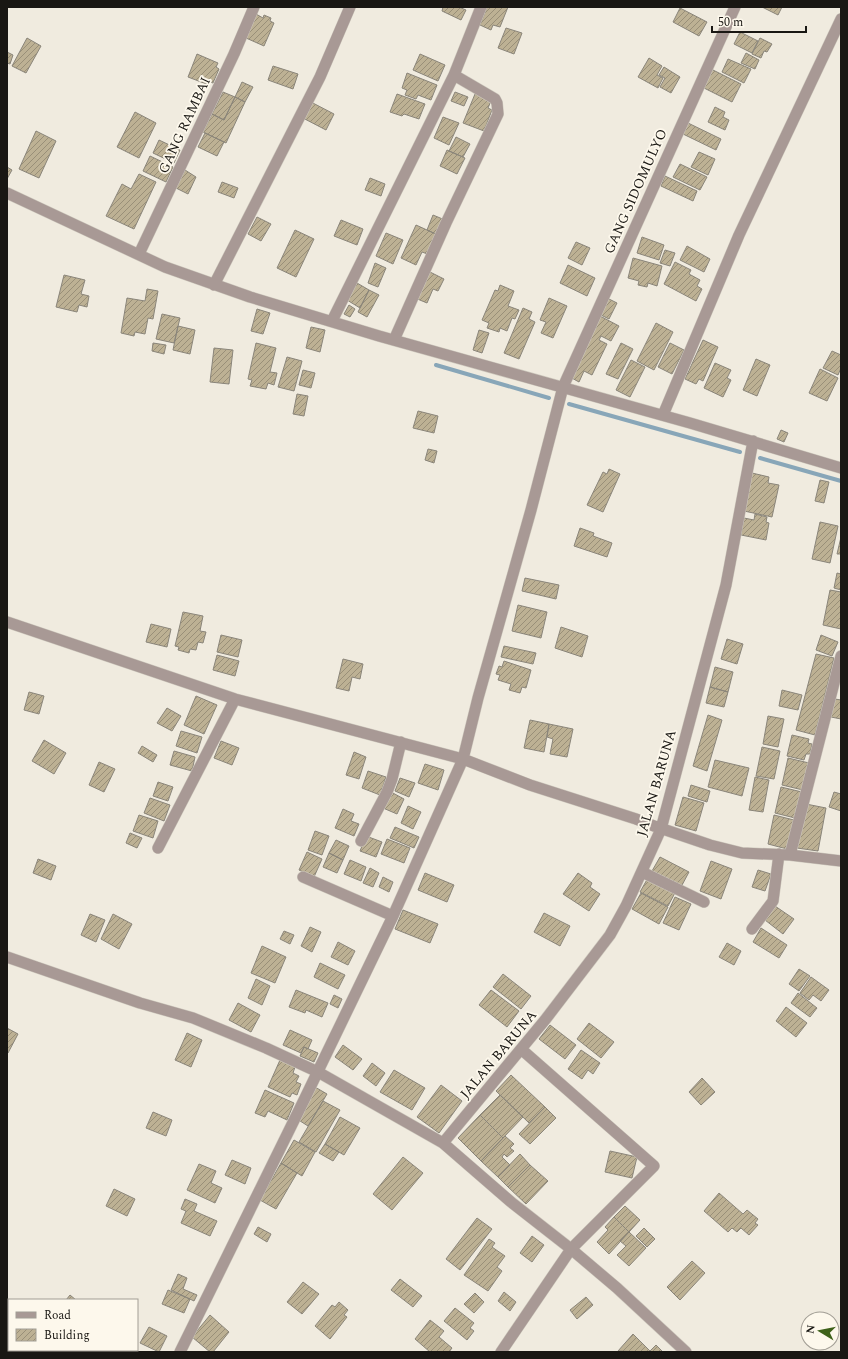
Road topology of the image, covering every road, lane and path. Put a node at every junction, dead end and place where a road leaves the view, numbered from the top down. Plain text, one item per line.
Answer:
1 (254, 7) edge
2 (350, 7) edge
3 (481, 7) edge
4 (735, 7) edge
5 (841, 19) edge
6 (454, 75) junction
7 (7, 193) edge
8 (139, 254) junction
9 (214, 285) junction
10 (332, 322) junction
11 (394, 340) junction
12 (563, 387) junction
13 (663, 416) junction
14 (753, 441) junction
15 (841, 468) edge
16 (7, 622) edge
17 (841, 656) edge
18 (235, 699) junction
19 (401, 742) junction
20 (463, 759) junction
21 (661, 829) junction
22 (361, 841) dead end
23 (158, 848) dead end
24 (785, 855) junction
25 (841, 861) edge
26 (642, 872) junction
27 (303, 877) dead end
28 (704, 902) dead end
29 (393, 916) junction
30 (752, 929) dead end
31 (7, 957) edge
32 (521, 1049) junction
33 (318, 1072) junction
34 (443, 1143) junction
35 (571, 1249) junction
36 (180, 1352) edge
37 (501, 1352) edge
38 (686, 1352) edge

1 - 8 street, GANG RAMBAI
2 - 9 street
3 - 6 street
4 - 12 street, GANG SIDOMULYO
5 - 13 street
6 - 10 street
6 - 11 street
7 - 8 street
8 - 9 street
9 - 10 street
10 - 11 street
11 - 12 street
12 - 13 street
12 - 20 street, GANG SIDOMULYO
13 - 14 street
14 - 15 street
14 - 21 street, JALAN BARUNA
16 - 18 street
17 - 24 street
18 - 19 street
18 - 23 street
19 - 20 street
19 - 22 street
20 - 21 street
20 - 29 street, GANG SIDOMULYO
21 - 24 street
21 - 26 street, JALAN BARUNA
24 - 25 street
24 - 30 street
26 - 28 street
26 - 32 street, JALAN BARUNA
27 - 29 street
29 - 33 street, GANG SIDOMULYO
31 - 33 street
32 - 34 street, JALAN BARUNA
32 - 35 street
33 - 34 street
33 - 36 street, GANG SIDOMULYO
34 - 35 street
35 - 37 street
35 - 38 street

